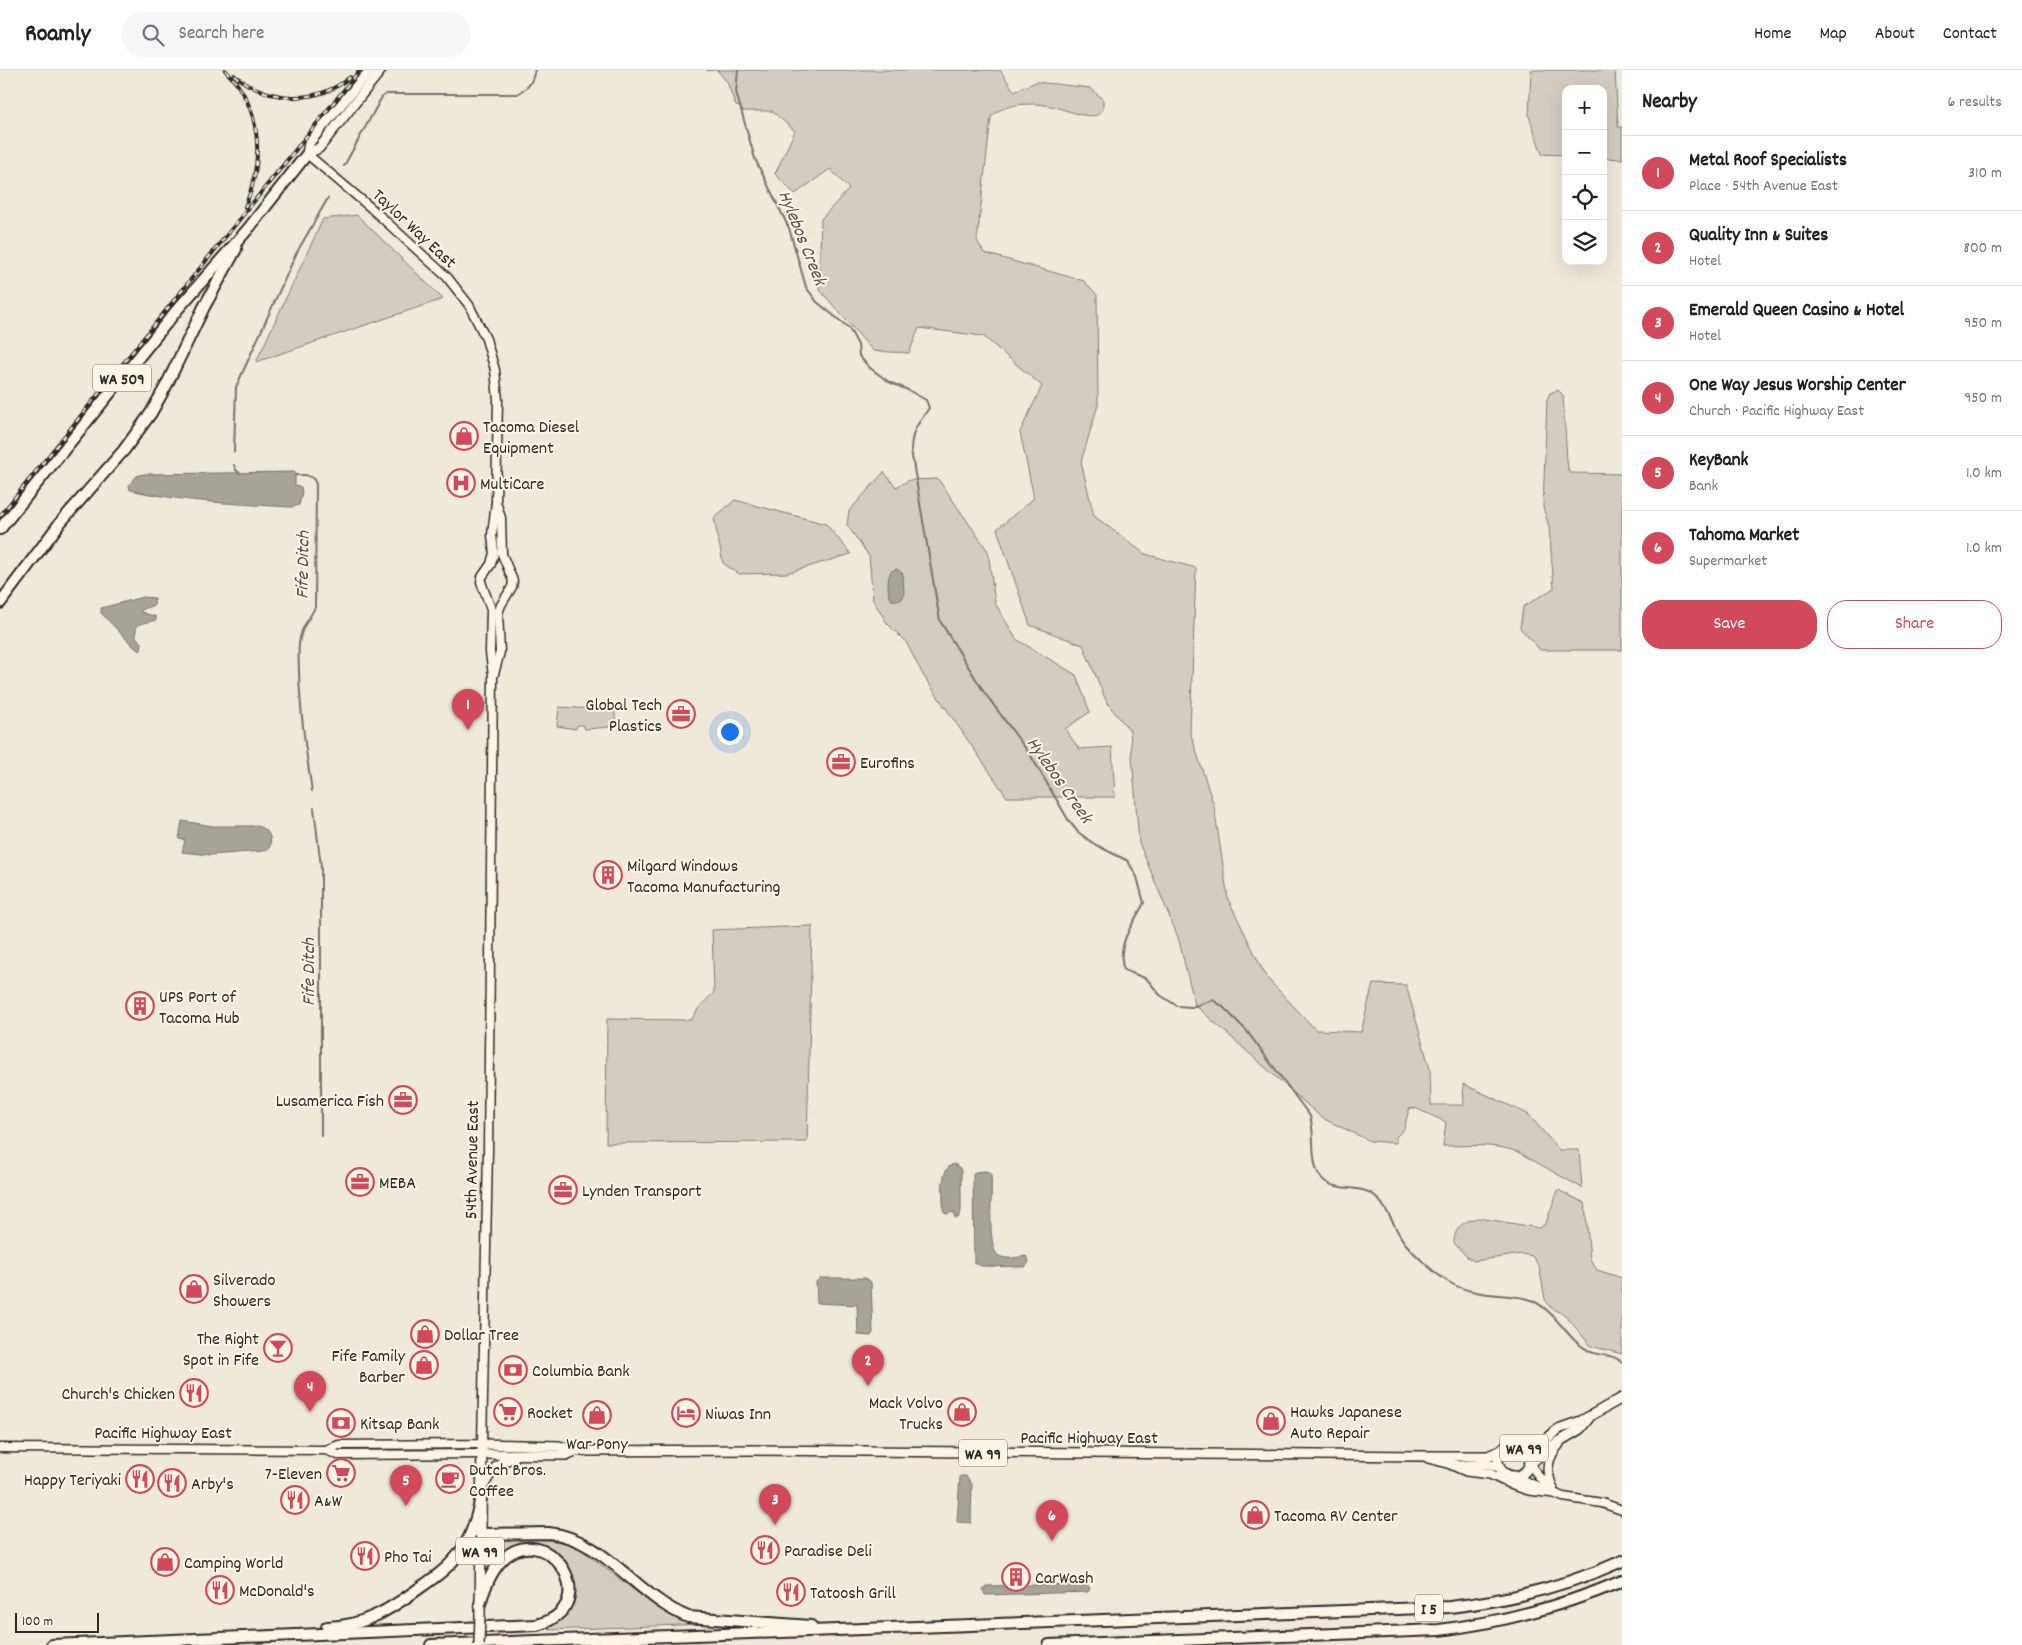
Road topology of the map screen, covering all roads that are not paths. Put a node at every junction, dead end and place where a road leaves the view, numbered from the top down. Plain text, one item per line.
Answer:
1 (370, 70) edge
2 (381, 70) edge
3 (307, 154) junction
4 (248, 229) junction
5 (486, 339) joint
6 (496, 502) junction
7 (0, 529) edge
8 (0, 603) edge
9 (493, 676) junction
10 (1622, 1398) edge
11 (1590, 1416) junction
12 (1565, 1438) junction
13 (482, 1444) junction
14 (1522, 1447) junction
15 (0, 1448) edge
16 (326, 1450) junction
17 (1502, 1450) junction
18 (576, 1451) junction
19 (481, 1454) junction
20 (530, 1455) junction
21 (1423, 1456) junction
22 (1450, 1464) junction
23 (1530, 1464) junction
24 (1500, 1467) junction
25 (1513, 1476) junction
26 (1555, 1492) junction
27 (481, 1494) junction
28 (1622, 1510) edge
29 (480, 1534) junction
30 (1622, 1561) edge
31 (1622, 1581) edge
32 (480, 1609) junction
33 (912, 1628) junction
34 (47, 1645) edge
35 (52, 1645) edge
36 (431, 1645) edge
37 (479, 1645) edge
38 (1049, 1645) edge

1 - 3 main road, WA 509
2 - 3 main road, WA 509
3 - 4 highway, WA 509
3 - 5 main road, Taylor Way East
4 - 7 highway, WA 509
4 - 8 highway, WA 509
5 - 6 main road, 54th Avenue East
6 - 9 main road, 54th Avenue East
6 - 9 main road, 54th Avenue East
9 - 13 main road, 54th Avenue East
10 - 11 main road, WA 99
11 - 12 main road, WA 99
11 - 14 main road, WA 99
12 - 23 main road, WA 99
12 - 26 main road
13 - 16 main road, Pacific Highway East
13 - 18 main road, Pacific Highway East / WA 99
13 - 19 main road, 54th Avenue East
14 - 17 main road, WA 99
14 - 23 main road, WA 99
15 - 16 main road, Pacific Highway East
16 - 19 main road, Pacific Highway East
17 - 21 main road, Pacific Highway East / WA 99
17 - 24 main road, WA 99
18 - 20 main road, Pacific Highway East / WA 99
18 - 21 main road, Pacific Highway East / WA 99
19 - 20 main road, Pacific Highway East / WA 99
19 - 27 main road, 54th Avenue East / WA 99
20 - 27 main road
21 - 22 main road, Pacific Highway East / WA 99
22 - 24 main road, Pacific Highway East / WA 99
22 - 26 main road
23 - 25 main road, WA 99
23 - 26 main road
24 - 25 main road, WA 99
25 - 26 main road
26 - 28 main road
27 - 29 main road, 54th Avenue East / WA 99
27 - 34 highway
29 - 32 main road, 54th Avenue East / WA 99
29 - 33 highway
30 - 33 highway, I 5
31 - 38 highway, I 5
32 - 35 highway
32 - 37 main road, 54th Avenue East / WA 99, bridge
33 - 36 highway, I 5

